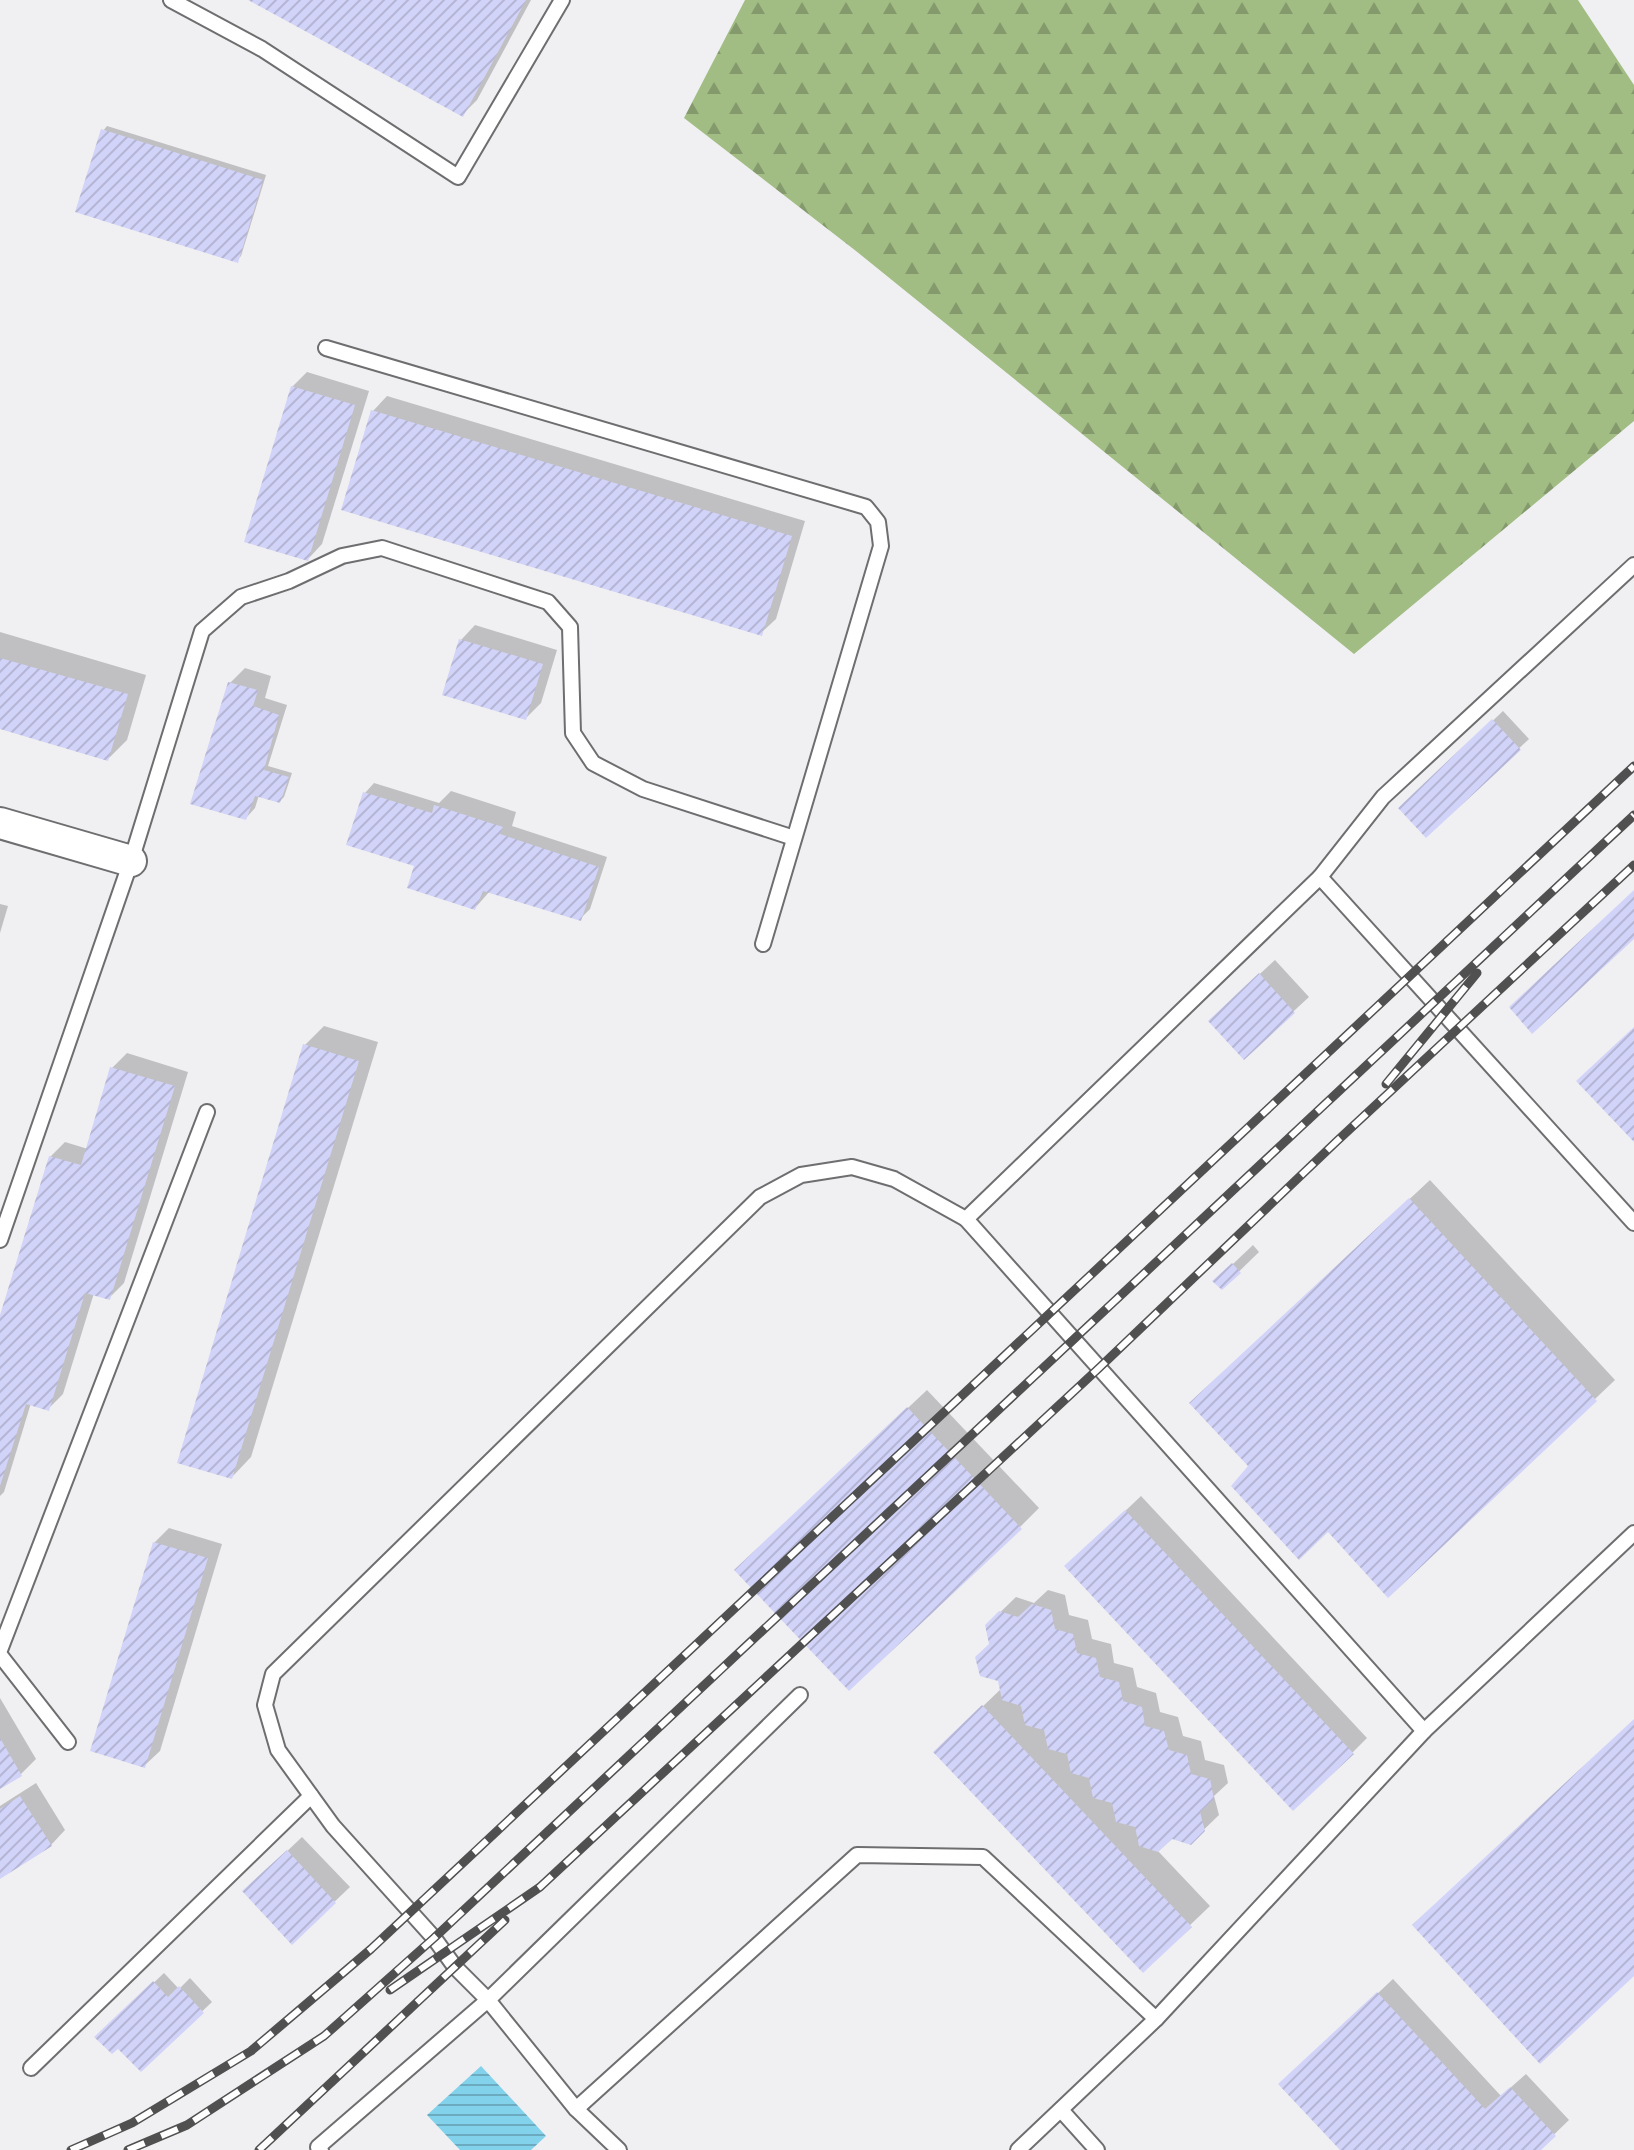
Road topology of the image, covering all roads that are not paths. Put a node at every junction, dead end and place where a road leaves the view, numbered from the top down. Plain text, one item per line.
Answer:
1 (171, 0) edge
2 (562, 0) edge
3 (326, 348) dead end
4 (1634, 565) edge
5 (0, 823) edge
6 (794, 838) junction
7 (131, 861) junction
8 (1320, 877) junction
9 (763, 944) dead end
10 (207, 1112) dead end
11 (966, 1219) junction
12 (1634, 1223) edge
13 (0, 1240) edge
14 (1634, 1533) edge
15 (0, 1652) edge
16 (800, 1695) dead end
17 (1424, 1731) junction
18 (68, 1742) dead end
19 (311, 1796) junction
20 (488, 2000) junction
21 (1156, 2019) junction
22 (31, 2068) dead end
23 (576, 2109) junction
24 (1061, 2110) junction
25 (318, 2149) edge
26 (619, 2150) edge
27 (1018, 2150) edge
28 (1097, 2150) edge

1 - 2 lane
3 - 6 lane
4 - 8 lane
5 - 7 street
6 - 7 lane
6 - 9 lane
7 - 13 lane
8 - 11 lane
8 - 12 lane
10 - 15 lane
11 - 17 lane
11 - 19 lane
14 - 17 lane
15 - 18 lane
16 - 20 lane
17 - 21 lane
19 - 20 lane
19 - 22 lane
20 - 23 lane
20 - 25 lane
21 - 23 lane
21 - 24 lane
23 - 26 lane
24 - 27 lane
24 - 28 lane

